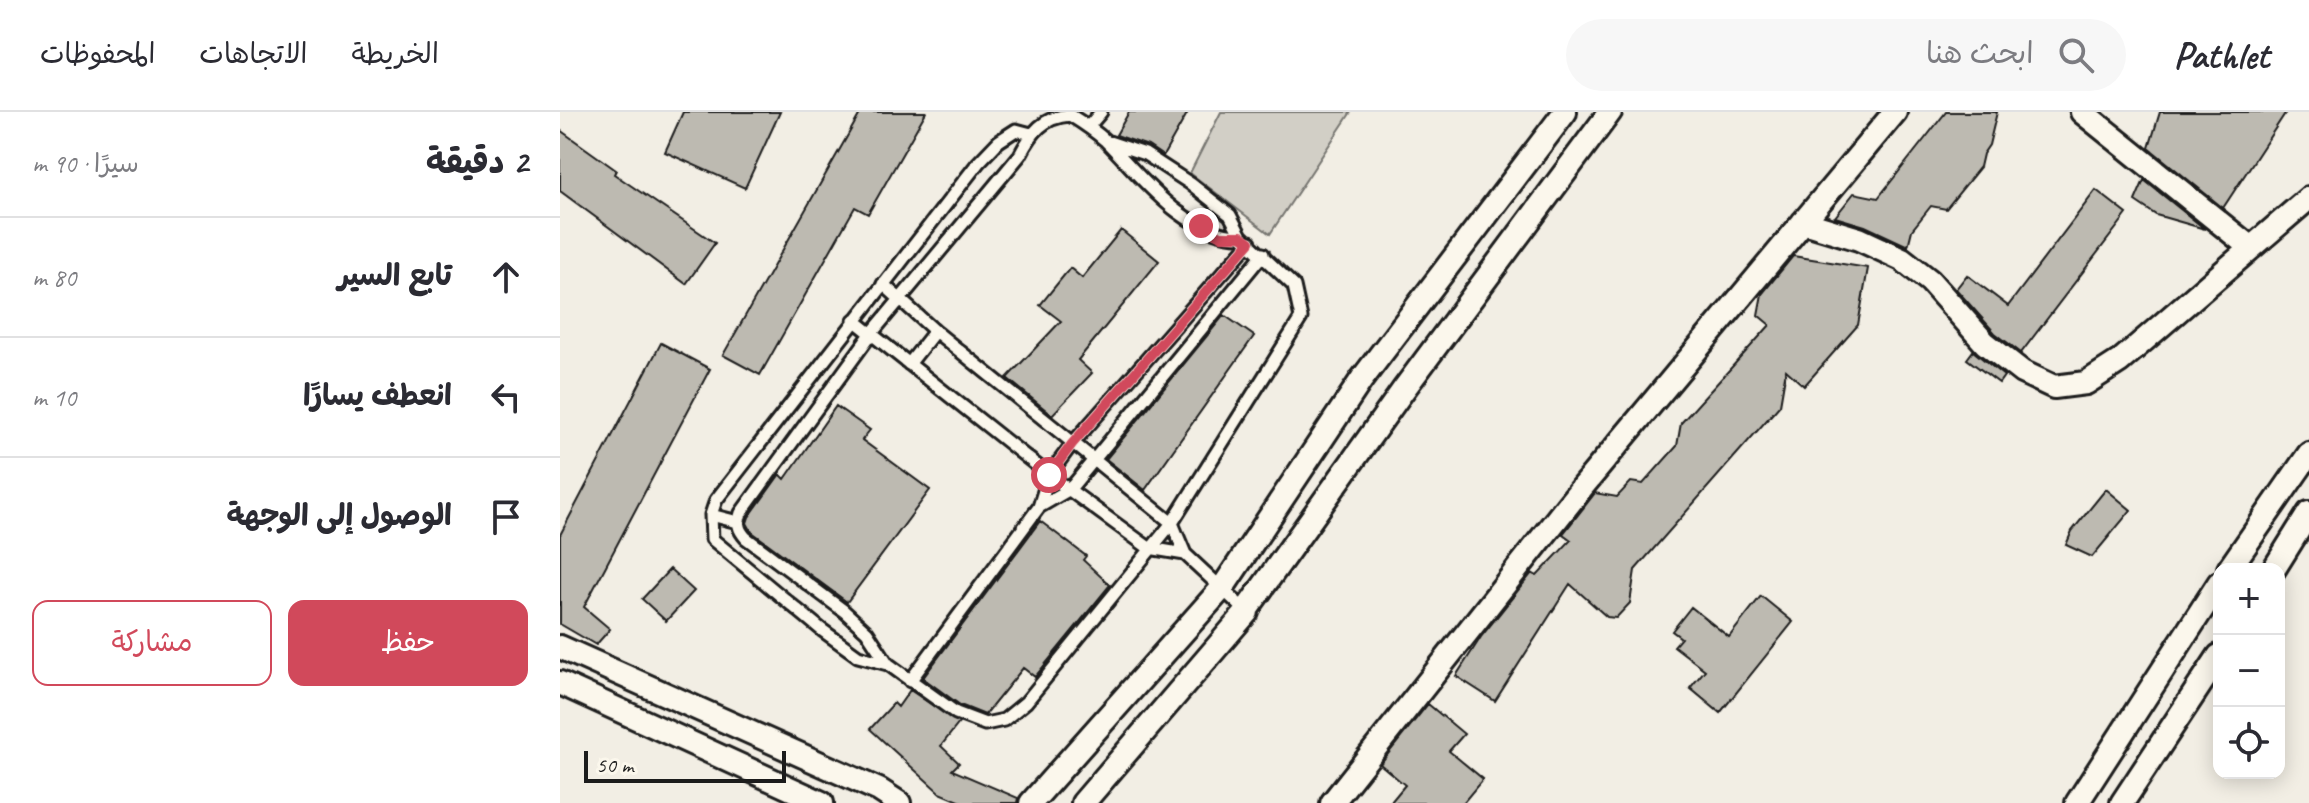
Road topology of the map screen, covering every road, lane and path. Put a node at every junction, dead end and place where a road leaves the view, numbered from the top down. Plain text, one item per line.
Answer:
1 (1101, 112) edge
2 (1565, 112) edge
3 (1610, 112) edge
4 (1895, 112) edge
5 (2082, 112) edge
6 (1089, 126) junction
7 (1031, 134) junction
8 (1106, 141) junction
9 (2309, 198) edge
10 (1803, 222) junction
11 (1246, 239) junction
12 (2251, 248) junction
13 (1263, 254) junction
14 (883, 284) junction
15 (900, 299) junction
16 (854, 320) junction
17 (935, 331) junction
18 (871, 334) junction
19 (909, 364) junction
20 (1072, 444) junction
21 (2309, 454) edge
22 (1093, 460) junction
23 (1049, 475) junction
24 (1070, 489) junction
25 (1039, 507) junction
26 (2309, 513) edge
27 (711, 515) junction
28 (738, 522) junction
29 (1172, 523) junction
30 (1149, 548) junction
31 (1185, 554) junction
32 (2233, 563) edge
33 (2278, 563) edge
34 (1223, 587) junction
35 (2213, 592) edge
36 (1247, 612) junction
37 (560, 647) edge
38 (888, 664) junction
39 (2213, 665) edge
40 (910, 681) junction
41 (560, 683) edge
42 (822, 803) edge
43 (899, 803) edge
44 (1031, 803) edge
45 (1083, 803) edge
46 (1332, 803) edge
47 (2077, 803) edge
48 (2122, 803) edge

1 - 6 lane
2 - 34 street
3 - 36 street
4 - 10 street
5 - 12 street
6 - 7 lane
6 - 8 lane
7 - 14 lane
7 - 15 lane
8 - 11 lane
8 - 11 lane
9 - 12 street
10 - 12 street
10 - 46 street
11 - 13 lane
11 - 20 lane
13 - 22 lane
13 - 29 lane
14 - 15 lane
14 - 16 lane
15 - 17 lane
15 - 18 lane
16 - 18 lane
16 - 27 lane
17 - 19 lane
17 - 20 lane
18 - 19 lane
18 - 28 lane
19 - 23 lane
20 - 22 lane
20 - 23 lane
21 - 32 street
22 - 24 lane
22 - 29 lane
23 - 24 lane
23 - 25 lane
24 - 25 lane
24 - 30 lane
25 - 40 lane
26 - 33 street
27 - 28 lane
27 - 38 lane
28 - 38 lane
29 - 30 lane
29 - 31 lane
30 - 31 lane
30 - 40 lane
31 - 34 lane
34 - 36 lane
34 - 44 street
35 - 47 street
36 - 45 street
37 - 43 street
38 - 40 lane
39 - 48 street
41 - 42 street

